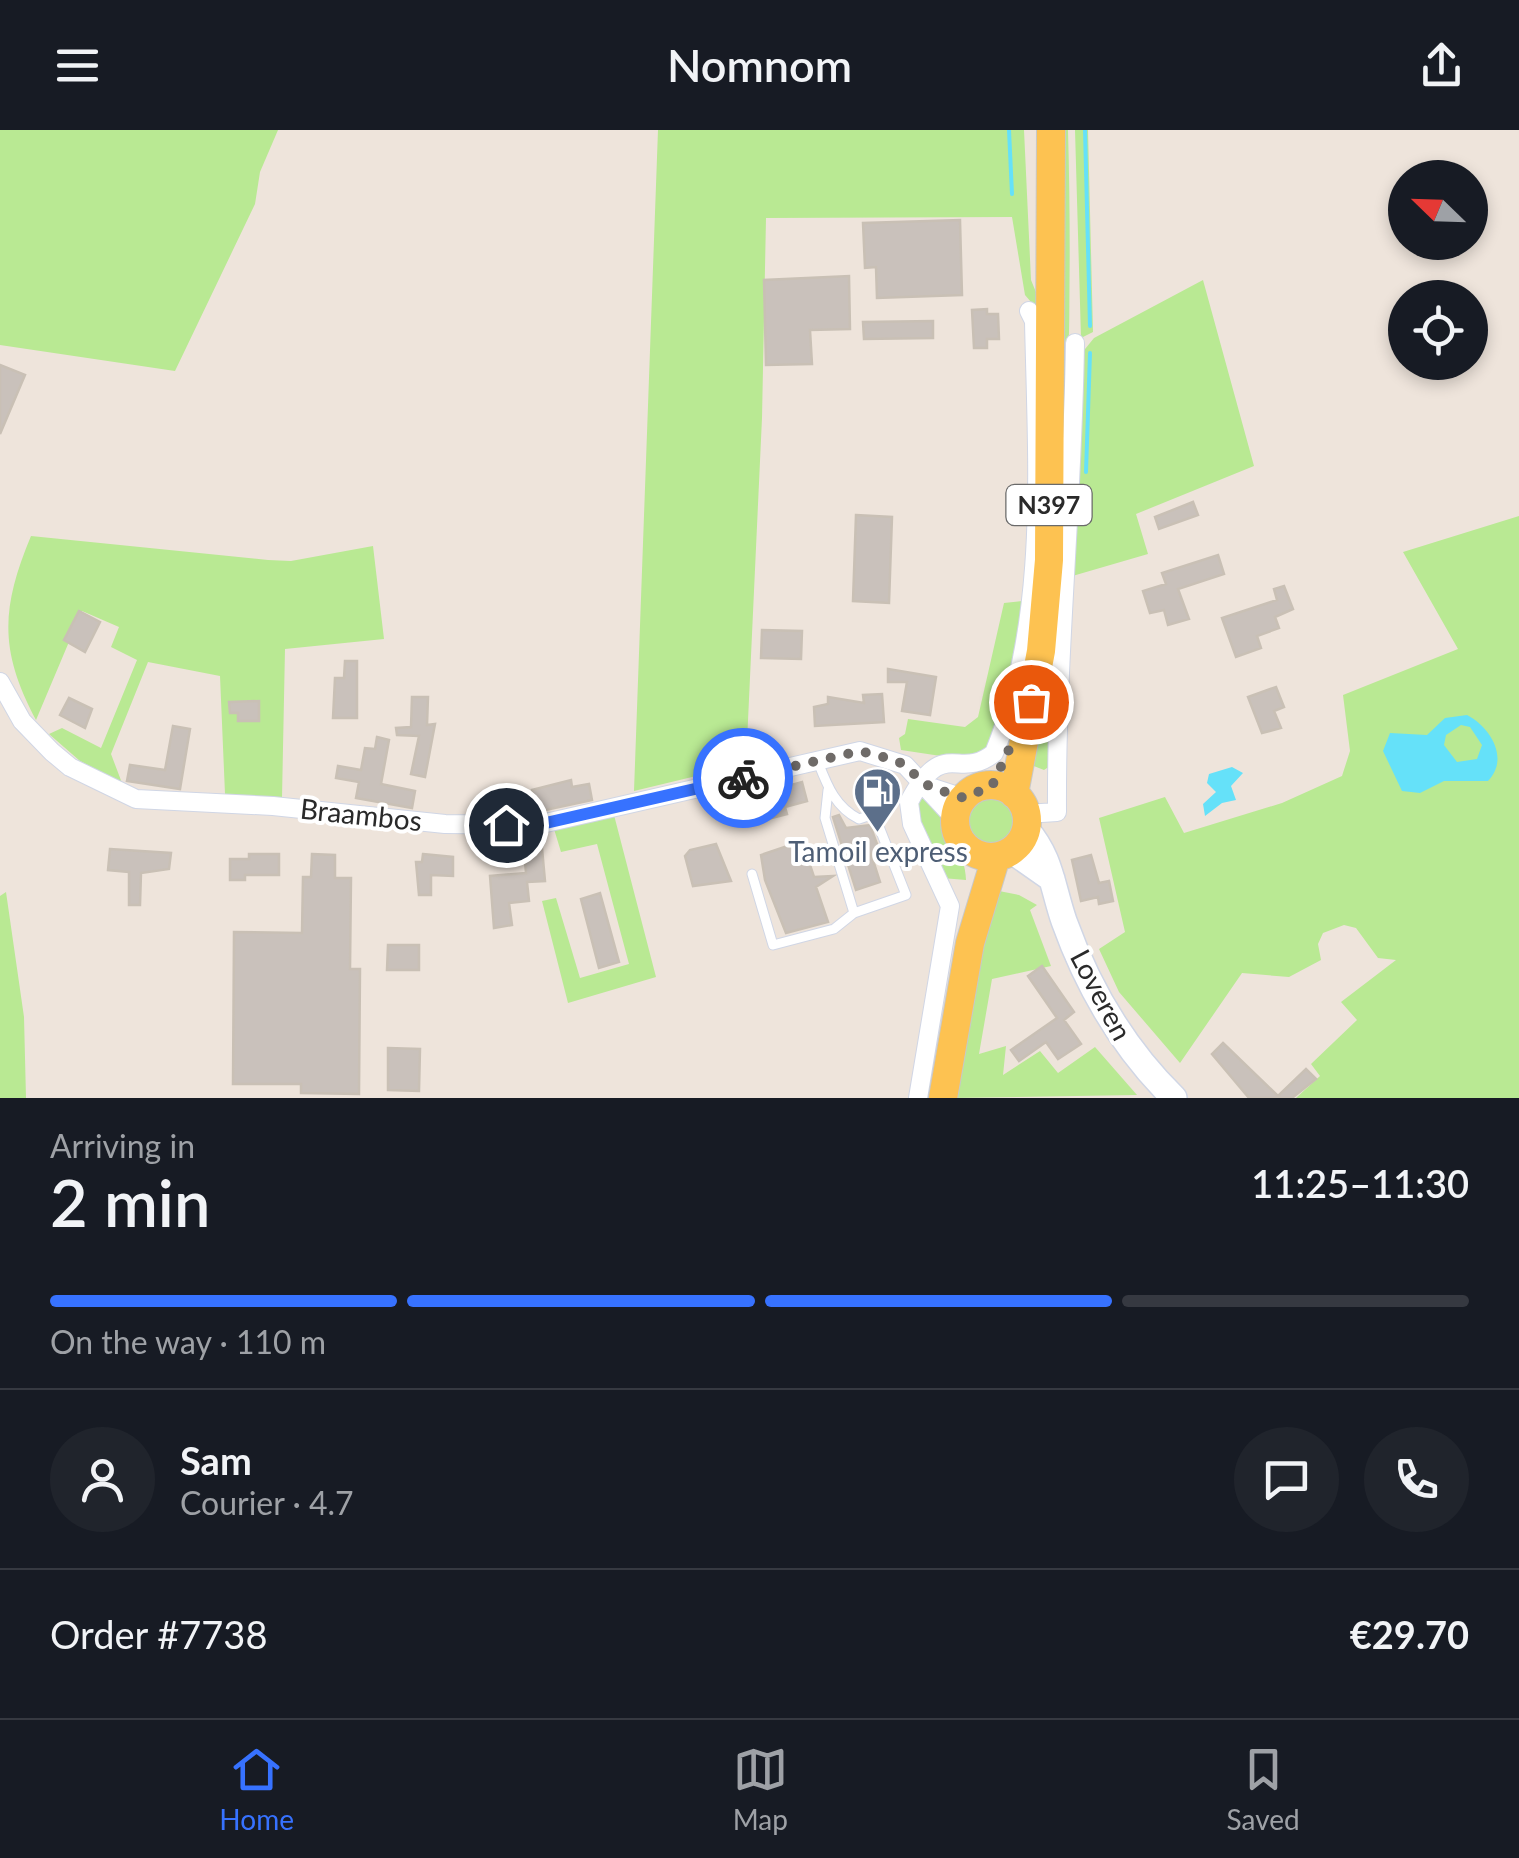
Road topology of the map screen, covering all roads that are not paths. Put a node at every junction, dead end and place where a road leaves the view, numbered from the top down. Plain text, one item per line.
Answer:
1 (1035, 130) edge
2 (1052, 130) edge
3 (1040, 308) junction
4 (1076, 343) dead end
5 (0, 682) edge
6 (818, 759) junction
7 (926, 784) junction
8 (828, 790) junction
9 (960, 809) junction
10 (1006, 826) junction
11 (752, 874) dead end
12 (854, 913) junction
13 (918, 1098) edge
14 (943, 1098) edge
15 (1174, 1098) edge

1 - 3 main road, N397
2 - 3 main road, N397
3 - 7 street
3 - 10 main road, N397
4 - 10 street
5 - 6 street, Braambos
6 - 7 street, Braambos
6 - 8 lane
7 - 9 street, Braambos
7 - 13 street
8 - 12 lane
8 - 12 lane
9 - 10 main road
9 - 10 main road
10 - 14 main road, N397
10 - 15 street, Loveren
11 - 12 lane

